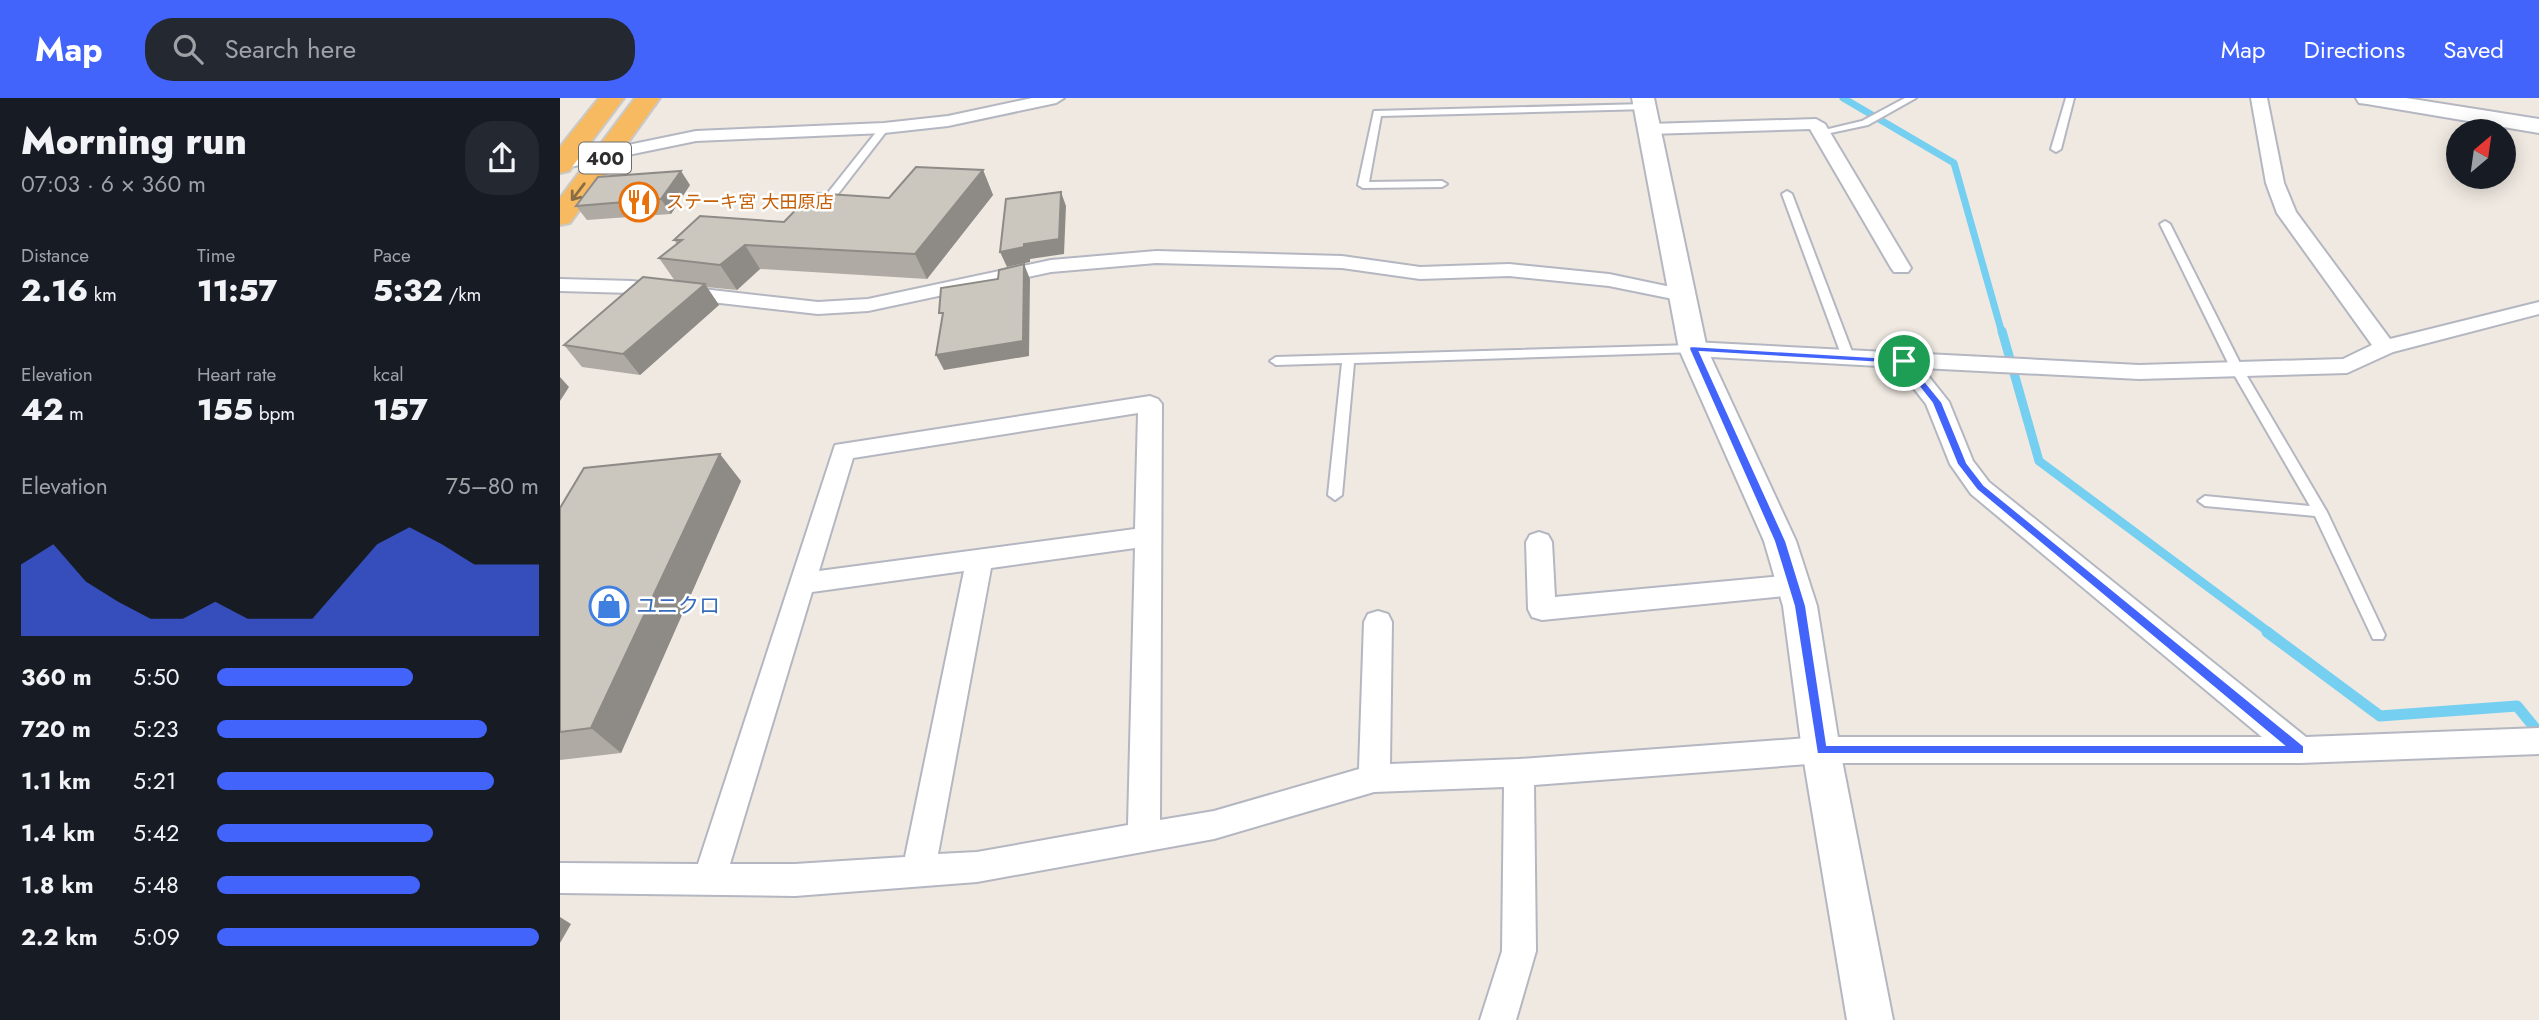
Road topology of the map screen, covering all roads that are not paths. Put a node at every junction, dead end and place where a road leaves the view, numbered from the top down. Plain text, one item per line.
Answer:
1 (612, 98) edge
2 (648, 98) edge
3 (1056, 98) edge
4 (1912, 98) edge
5 (2070, 98) edge
6 (2259, 98) edge
7 (2367, 98) edge
8 (1016, 103) edge
9 (1645, 111) edge
10 (2539, 126) edge
11 (884, 128) junction
12 (1821, 132) junction
13 (2056, 149) dead end
14 (607, 154) junction
15 (560, 164) edge
16 (1443, 184) dead end
17 (1787, 194) dead end
18 (827, 201) edge
19 (560, 217) edge
20 (2165, 224) dead end
21 (1901, 268) dead end
22 (560, 285) edge
23 (1683, 295) junction
24 (2539, 308) edge
25 (2385, 347) junction
26 (1693, 349) junction
27 (1848, 358) junction
28 (1348, 359) junction
29 (1276, 361) dead end
30 (1904, 361) junction
31 (2238, 371) junction
32 (1335, 495) dead end
33 (2205, 501) dead end
34 (2320, 512) junction
35 (1148, 537) junction
36 (1539, 542) dead end
37 (979, 559) junction
38 (802, 583) junction
39 (1794, 585) junction
40 (1378, 622) dead end
41 (2378, 635) dead end
42 (2539, 741) edge
43 (1821, 750) junction
44 (2300, 750) junction
45 (1519, 772) junction
46 (1374, 778) junction
47 (1144, 837) junction
48 (918, 872) junction
49 (560, 878) edge
50 (709, 880) junction
51 (1498, 1020) edge
52 (1870, 1020) edge

1 - 15 highway, 400
2 - 14 highway, 400
3 - 8 street
4 - 12 lane
5 - 13 lane
6 - 25 street
7 - 10 street
8 - 11 street
9 - 12 street
9 - 16 lane
9 - 23 street
11 - 14 street
11 - 18 lane
12 - 21 street
14 - 15 street
14 -> 19 highway, 400
17 - 27 lane
20 - 31 lane
22 - 23 street
23 - 26 street
24 - 25 street
25 - 31 street
26 - 27 street
26 - 28 lane
26 - 39 street
27 - 30 street
28 - 29 lane
28 - 32 lane
30 - 31 street
30 - 44 street
31 - 34 lane
33 - 34 lane
34 - 41 lane
35 - 37 street
35 - 38 street
35 - 47 street
36 - 39 street
37 - 38 street
37 - 48 street
38 - 50 street
39 - 43 street
40 - 46 street
42 - 44 street
43 - 44 street
43 - 45 street
43 - 52 street
45 - 46 street
45 - 51 street
46 - 47 street
47 - 48 street
48 - 50 street
49 - 50 street

